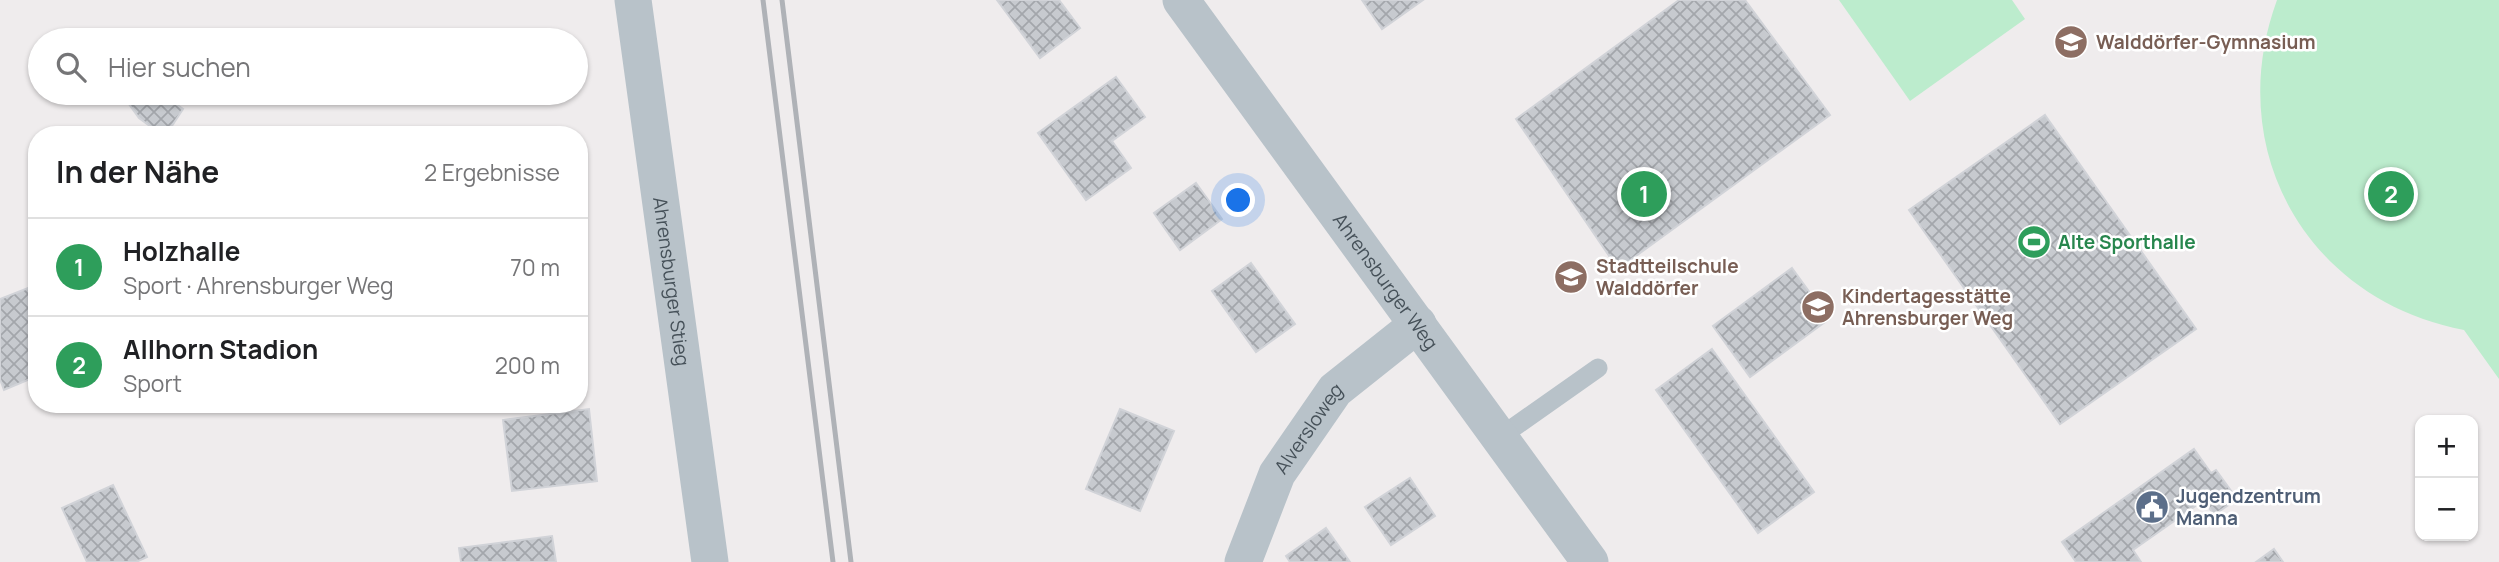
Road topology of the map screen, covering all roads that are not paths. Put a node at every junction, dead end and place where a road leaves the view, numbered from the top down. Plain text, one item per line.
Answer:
1 (633, 0) edge
2 (1181, 0) edge
3 (1419, 324) junction
4 (1598, 368) dead end
5 (1500, 437) junction
6 (710, 562) edge
7 (1243, 562) edge
8 (1590, 562) edge

1 - 6 street, Ahrensburger Stieg
2 - 3 street, Ahrensburger Weg
3 - 5 street, Ahrensburger Weg
3 - 7 street, Alversloweg
4 - 5 lane
5 - 8 street, Ahrensburger Weg

